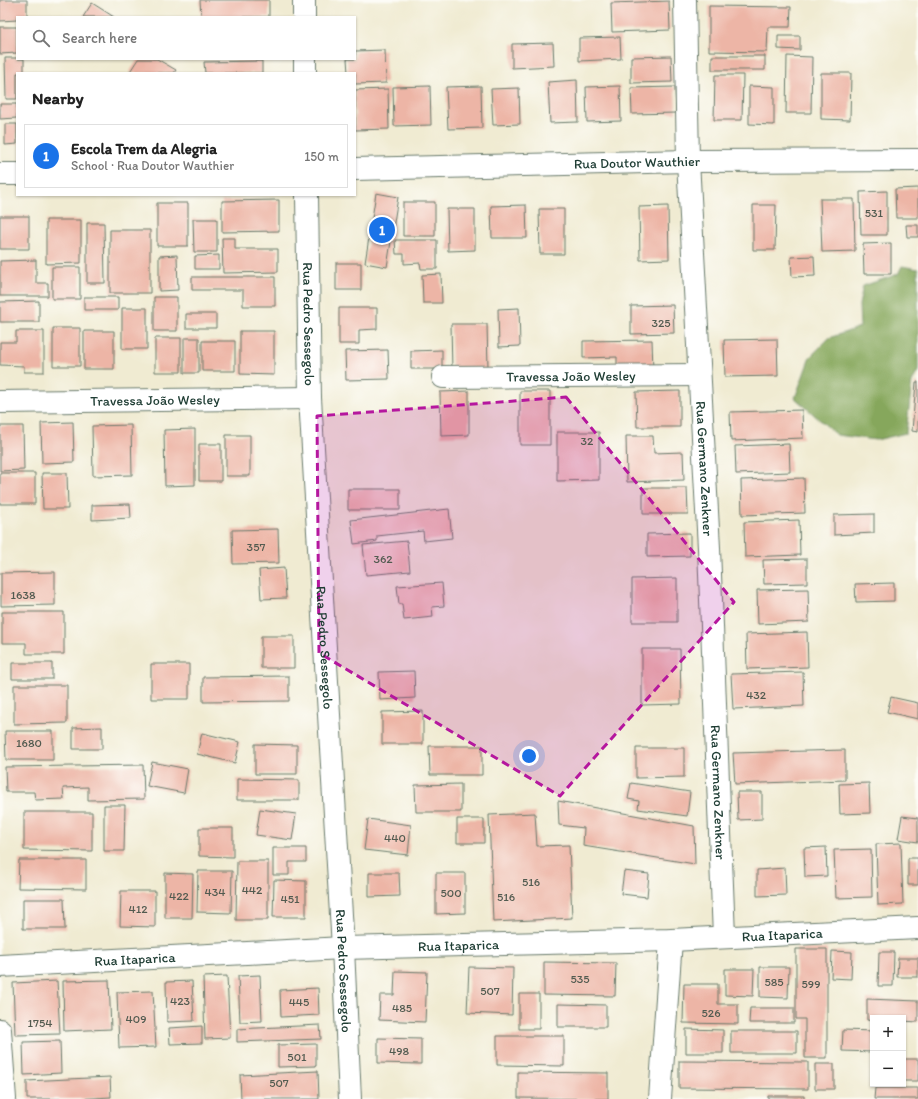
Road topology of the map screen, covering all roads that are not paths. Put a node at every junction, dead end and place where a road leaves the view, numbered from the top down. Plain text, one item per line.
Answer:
1 (304, 0) edge
2 (685, 0) edge
3 (304, 16) edge
4 (305, 60) edge
5 (305, 72) edge
6 (918, 160) edge
7 (688, 161) junction
8 (356, 169) edge
9 (0, 174) edge
10 (16, 174) edge
11 (307, 196) edge
12 (699, 374) junction
13 (443, 377) dead end
14 (310, 398) junction
15 (0, 402) edge
16 (918, 928) edge
17 (724, 937) junction
18 (671, 940) junction
19 (343, 948) junction
20 (0, 966) edge
21 (0, 1030) edge
22 (5, 1099) edge
23 (350, 1099) edge
24 (660, 1099) edge

1 - 3 street
2 - 7 street, Rua Germano Zenkner
4 - 5 street
6 - 7 street, Rua Doutor Wauthier
7 - 8 street, Rua Doutor Wauthier
7 - 12 street, Rua Germano Zenkner
9 - 10 street
11 - 14 street, Rua Pedro Sessegolo
12 - 13 street, Travessa João Wesley
12 - 17 street, Rua Germano Zenkner
14 - 15 street, Travessa João Wesley
14 - 19 street, Rua Pedro Sessegolo
16 - 17 street, Rua Itaparica
17 - 18 street, Rua Itaparica
18 - 19 street, Rua Itaparica
18 - 24 street
19 - 20 street, Rua Itaparica
19 - 23 street, Rua Pedro Sessegolo
21 - 22 street

